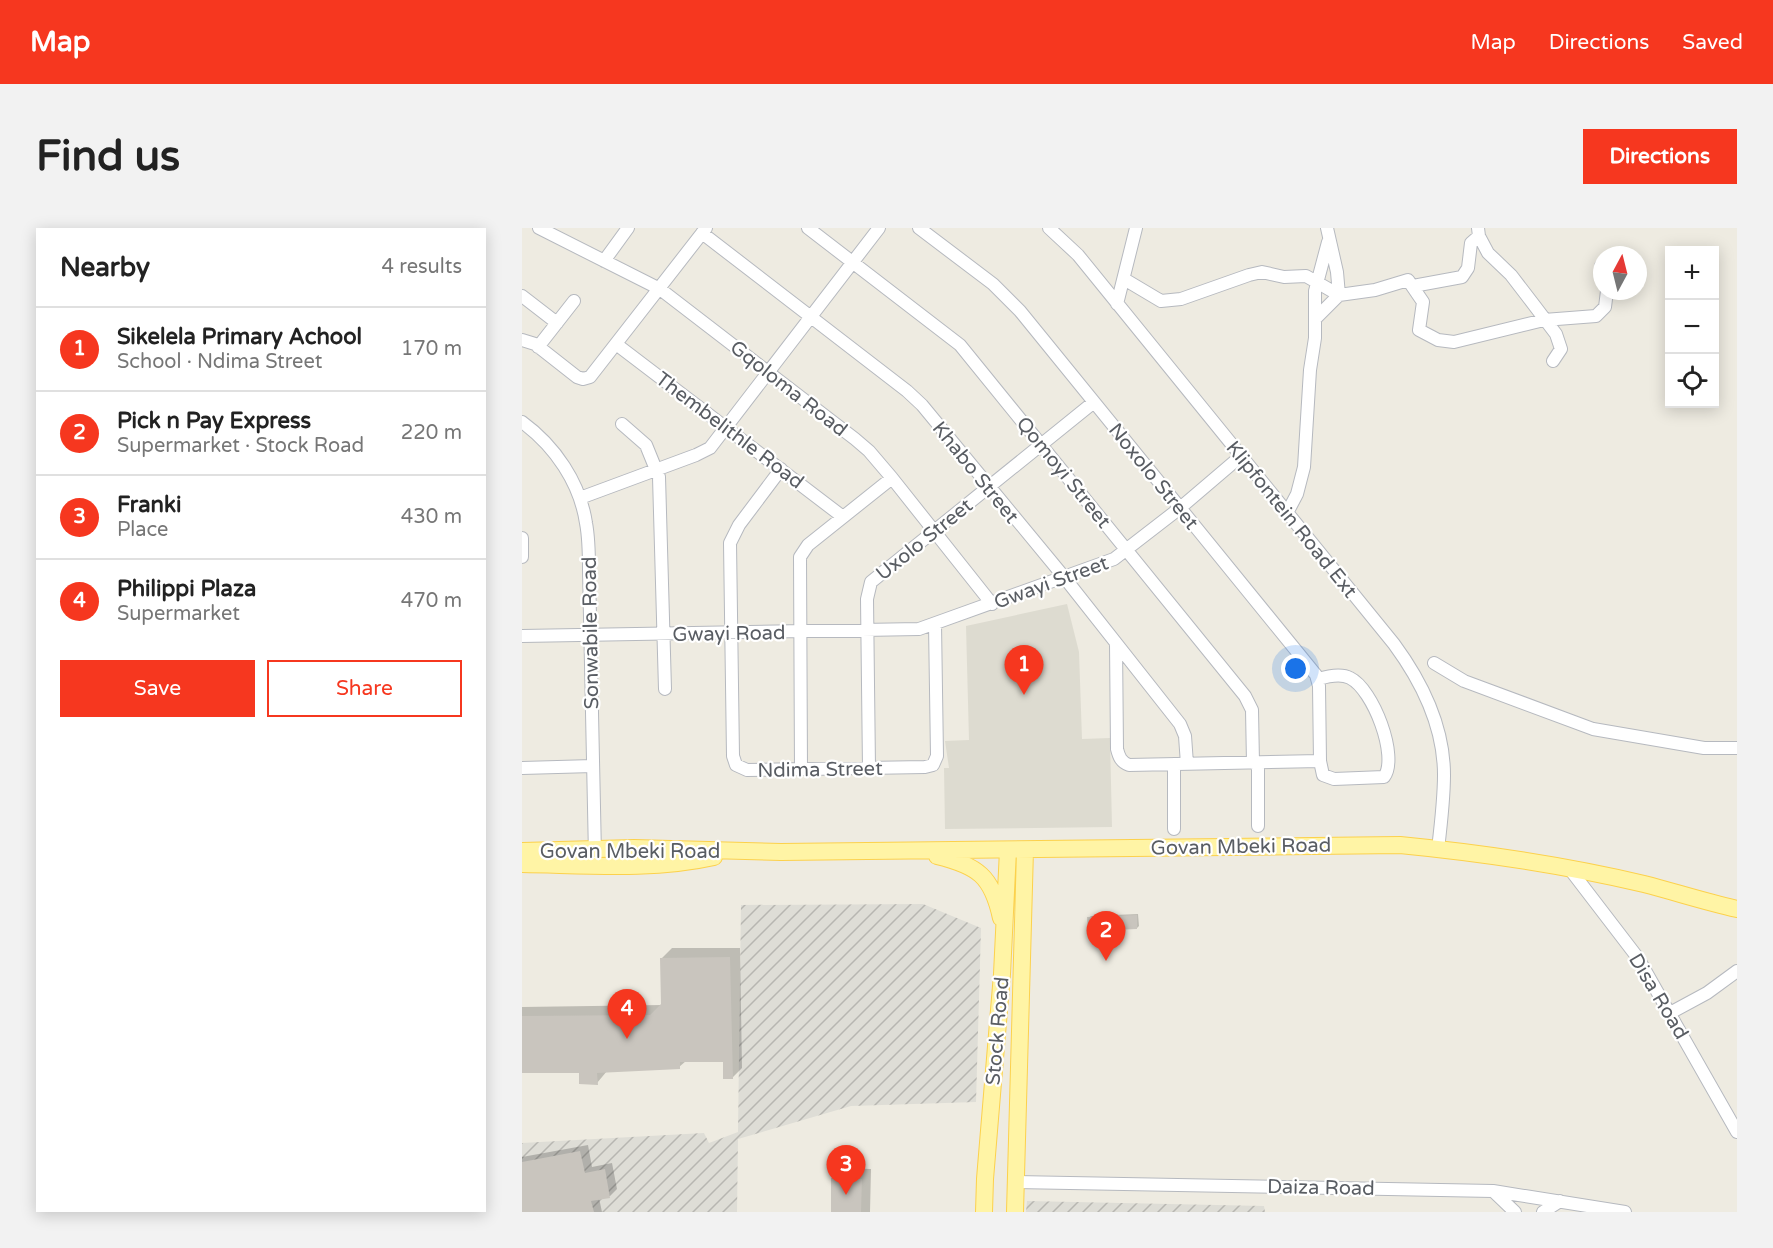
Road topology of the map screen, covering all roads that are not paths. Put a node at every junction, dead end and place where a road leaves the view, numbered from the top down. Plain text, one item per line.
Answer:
1 (539, 228) edge
2 (628, 228) edge
3 (808, 228) edge
4 (879, 228) edge
5 (919, 228) edge
6 (1050, 228) edge
7 (1136, 228) edge
8 (704, 231) edge
9 (1478, 232) edge
10 (1328, 233) edge
11 (604, 261) junction
12 (852, 263) junction
13 (1124, 279) junction
14 (1317, 282) junction
15 (1413, 286) junction
16 (660, 289) junction
17 (522, 296) edge
18 (1339, 296) junction
19 (1606, 300) edge
20 (574, 301) dead end
21 (1118, 304) junction
22 (811, 316) junction
23 (1316, 318) junction
24 (1544, 320) junction
25 (556, 323) junction
26 (522, 340) edge
27 (616, 344) junction
28 (538, 347) junction
29 (1553, 361) dead end
30 (768, 372) junction
31 (1094, 402) junction
32 (522, 422) edge
33 (622, 424) dead end
34 (727, 427) junction
35 (1041, 445) junction
36 (1241, 456) junction
37 (657, 469) junction
38 (781, 469) junction
39 (892, 478) junction
40 (988, 487) junction
41 (580, 498) junction
42 (1180, 508) junction
43 (1287, 513) junction
44 (843, 517) junction
45 (934, 530) junction
46 (522, 538) edge
47 (1128, 550) junction
48 (522, 557) edge
49 (1064, 577) junction
50 (992, 603) junction
51 (936, 624) junction
52 (867, 631) junction
53 (799, 632) junction
54 (732, 633) junction
55 (663, 634) junction
56 (591, 635) junction
57 (522, 636) edge
58 (1116, 644) junction
59 (1434, 663) dead end
60 (1318, 679) junction
61 (665, 689) dead end
62 (1737, 748) edge
63 (1320, 761) junction
64 (1256, 763) junction
65 (1180, 764) junction
66 (593, 766) junction
67 (522, 768) edge
68 (869, 768) junction
69 (801, 769) junction
70 (1258, 826) dead end
71 (1174, 829) dead end
72 (1438, 849) junction
73 (1017, 850) junction
74 (522, 851) edge
75 (919, 851) junction
76 (596, 857) junction
77 (522, 864) edge
78 (1569, 868) junction
79 (1737, 909) edge
80 (1005, 942) junction
81 (1737, 972) edge
82 (1670, 1013) junction
83 (1737, 1132) edge
84 (1016, 1182) junction
85 (1493, 1191) junction
86 (1560, 1201) junction
87 (984, 1212) edge
88 (1016, 1212) edge
89 (1515, 1212) edge
90 (1544, 1212) edge
91 (1625, 1212) edge

1 - 11 street, Gqoloma Road
2 - 11 street
3 - 12 street, Qomoyi Street
4 - 12 street
5 - 31 street, Noxolo Street
6 - 21 street, Klipfontein Road Ext
7 - 13 street
8 - 16 street
8 - 22 street, Khabo Street
9 - 15 street
9 - 24 street
10 - 14 street
10 - 18 street
11 - 16 street, Gqoloma Road
12 - 22 street
12 - 35 street, Qomoyi Street
13 - 14 street
13 - 21 street
14 - 18 street
14 - 23 street
15 - 18 street
15 - 24 street
16 - 27 street
16 - 30 street, Gqoloma Road
17 - 25 street
18 - 23 street
19 - 24 street
20 - 25 street
21 - 36 street, Klipfontein Road Ext
22 - 30 street
22 - 40 street, Khabo Street
23 - 43 street
24 - 29 street
25 - 28 street
26 - 28 street
27 - 28 street
27 - 34 street, Thembelithle Road
30 - 34 street
30 - 39 street, Gqoloma Road
31 - 35 street, Uxolo Street
31 - 42 street, Noxolo Street
32 - 41 street, Sonwabile Road
33 - 37 street
34 - 37 street
34 - 38 street, Thembelithle Road
35 - 40 street, Uxolo Street
35 - 47 street, Qomoyi Street
36 - 42 street, Gwayi Street
36 - 43 street, Klipfontein Road Ext
37 - 41 street
37 - 55 street
38 - 44 street, Thembelithle Road
38 - 54 street, Ndima Street
39 - 44 street
39 - 45 street, Gqoloma Road
40 - 45 street, Uxolo Street
40 - 49 street, Khabo Street
41 - 56 street, Sonwabile Road
42 - 47 street, Gwayi Street
42 - 60 street, Noxolo Street
43 - 72 street, Klipfontein Road Ext
44 - 53 street
45 - 50 street, Gqoloma Road
45 - 52 street, Uxolo Street
46 - 48 street
47 - 49 street, Gwayi Street
47 - 64 street, Qomoyi Street
49 - 50 street, Gwayi Street
49 - 58 street, Khabo Street
50 - 51 street, Gwayi Street
51 - 52 street, Gwayi Road
51 - 68 street, Ndima Street
52 - 53 street, Gwayi Road
52 - 68 street, Uxolo Street
53 - 54 street, Gwayi Road
53 - 69 street
54 - 55 street, Gwayi Road
54 - 69 street, Ndima Street
55 - 56 street, Gwayi Road
55 - 61 street
56 - 57 street, Gwayi Road
56 - 66 street, Sonwabile Road
58 - 65 street, Khabo Street
58 - 65 street
59 - 62 street
60 - 63 street
60 - 63 street
63 - 64 street
64 - 65 street
64 - 70 street, Qomoyi Street
65 - 71 street, Khabo Street
66 - 67 street
66 - 76 street, Sonwabile Road
68 - 69 street, Ndima Street
72 - 73 main road, Govan Mbeki Road
72 - 78 main road, Govan Mbeki Road
73 - 75 main road, Govan Mbeki Road
73 - 80 main road, Stock Road
73 - 84 main road, Stock Road
74 - 76 main road, Govan Mbeki Road
75 - 76 main road, Govan Mbeki Road
75 - 80 main road
76 - 77 main road, Govan Mbeki Road
78 - 79 main road, Govan Mbeki Road
78 - 82 street, Disa Road
80 - 87 main road, Stock Road
81 - 82 street
82 - 83 street, Disa Road
84 - 85 street, Daiza Road
84 - 88 main road, Stock Road
85 - 86 street, Daiza Road
85 - 89 street
86 - 90 street
86 - 91 street, Daiza Road

